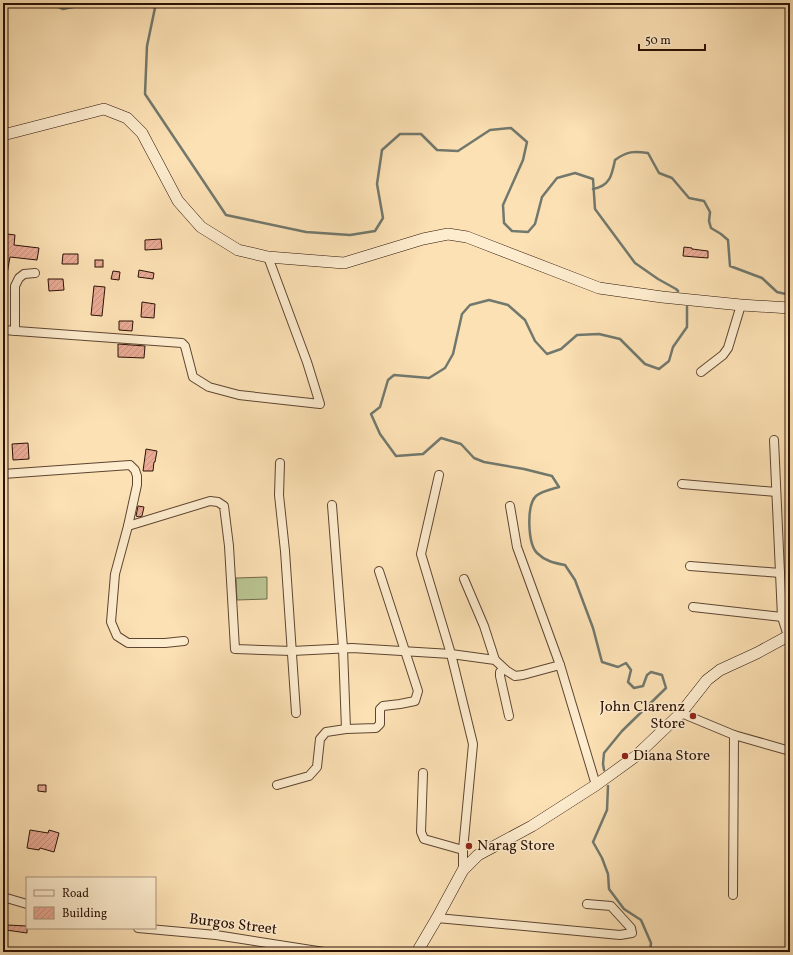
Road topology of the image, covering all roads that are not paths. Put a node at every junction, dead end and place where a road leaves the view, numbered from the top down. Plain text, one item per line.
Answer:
1 (3, 135) edge
2 (268, 257) junction
3 (35, 273) dead end
4 (741, 305) junction
5 (790, 308) edge
6 (3, 330) edge
7 (15, 331) junction
8 (701, 372) dead end
9 (774, 440) dead end
10 (280, 463) dead end
11 (3, 474) edge
12 (438, 475) dead end
13 (682, 484) dead end
14 (776, 492) junction
15 (332, 505) dead end
16 (510, 506) dead end
17 (128, 526) junction
18 (690, 566) dead end
19 (379, 571) dead end
20 (780, 573) junction
21 (464, 578) dead end
22 (693, 607) dead end
23 (782, 617) junction
24 (789, 636) edge
25 (184, 641) dead end
26 (343, 648) junction
27 (292, 651) junction
28 (406, 652) junction
29 (451, 654) junction
30 (496, 660) junction
31 (560, 665) junction
32 (504, 669) junction
33 (681, 713) junction
34 (296, 714) dead end
35 (509, 716) dead end
36 (346, 729) junction
37 (734, 736) junction
38 (790, 752) edge
39 (424, 773) dead end
40 (277, 785) dead end
41 (596, 785) junction
42 (463, 850) junction
43 (463, 870) junction
44 (733, 895) dead end
45 (3, 897) edge
46 (26, 904) edge
47 (587, 904) dead end
48 (437, 918) junction
49 (149, 929) edge
50 (324, 952) edge
51 (417, 952) edge

1 - 2 street
2 - 4 street
2 - 7 street
3 - 7 street
4 - 5 street
4 - 8 street
6 - 7 street
9 - 14 street
10 - 27 street
11 - 17 street
12 - 29 street
13 - 14 street
14 - 20 street
15 - 26 street
16 - 31 street
17 - 25 street
17 - 27 street
18 - 20 street
19 - 28 street
20 - 23 street
21 - 30 street
22 - 23 street
23 - 24 street
24 - 33 street
26 - 27 street
26 - 28 street
26 - 36 street
27 - 34 street
28 - 29 street
28 - 36 street
29 - 30 street
29 - 42 street
30 - 32 street
31 - 32 street
31 - 41 street
32 - 35 street
33 - 37 street
33 - 41 street
36 - 40 street
37 - 38 street
37 - 44 street
39 - 42 street
41 - 43 street
42 - 43 street
43 - 48 street
45 - 46 street
47 - 48 street
48 - 51 street
49 - 50 street, Burgos Street

